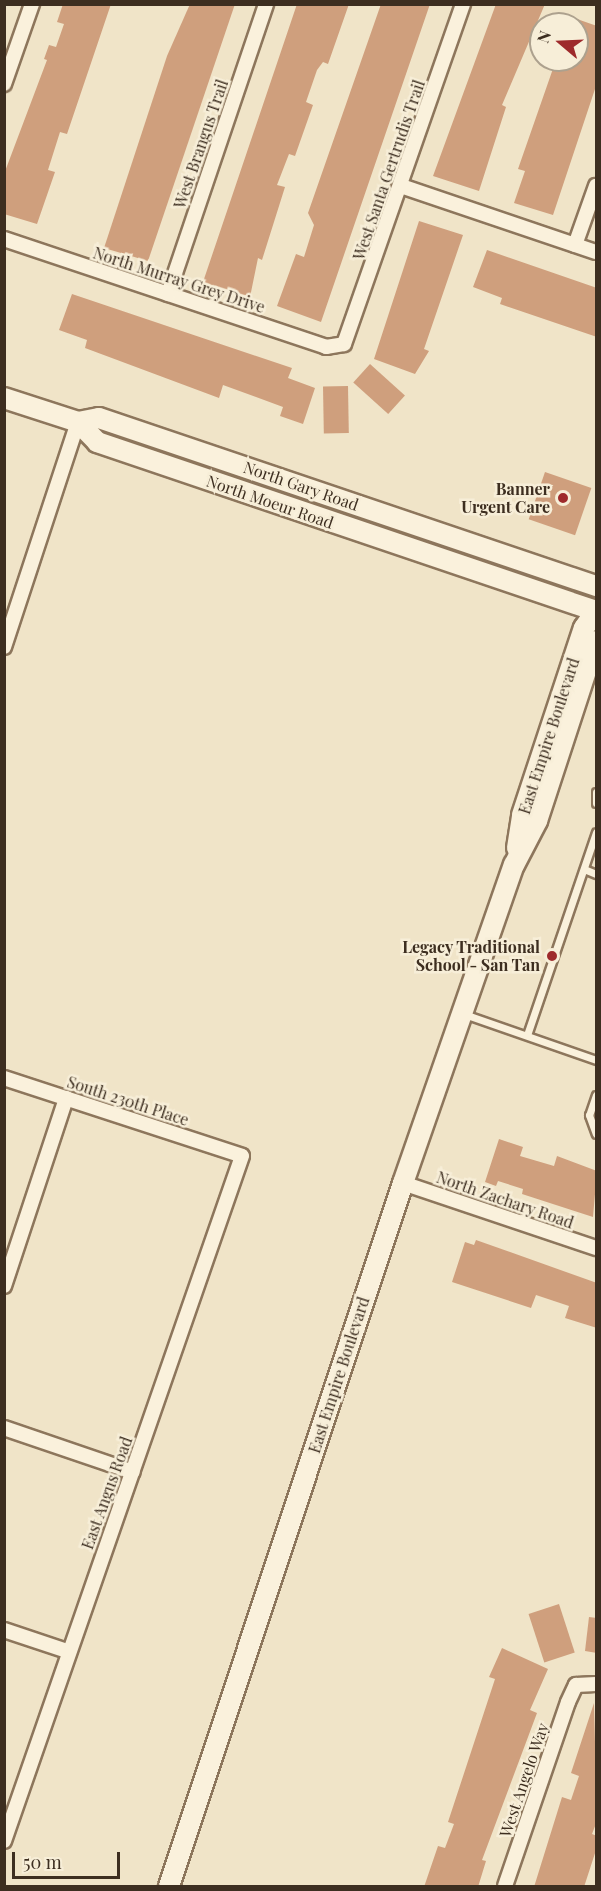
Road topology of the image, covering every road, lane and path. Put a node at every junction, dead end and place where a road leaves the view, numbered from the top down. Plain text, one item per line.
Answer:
1 (32, 4) edge
2 (266, 4) edge
3 (463, 4) edge
4 (4, 84) edge
5 (401, 186) junction
6 (597, 186) edge
7 (4, 239) edge
8 (575, 245) junction
9 (597, 252) edge
10 (168, 294) junction
11 (344, 344) joint
12 (4, 398) edge
13 (78, 422) junction
14 (597, 586) edge
15 (597, 611) edge
16 (597, 641) edge
17 (4, 647) edge
18 (597, 792) edge
19 (597, 803) edge
20 (596, 837) edge
21 (514, 865) junction
22 (584, 869) junction
23 (597, 874) edge
24 (464, 1014) junction
25 (527, 1035) junction
26 (597, 1060) edge
27 (4, 1078) edge
28 (597, 1095) edge
29 (66, 1098) junction
30 (597, 1134) edge
31 (242, 1156) joint
32 (404, 1183) junction
33 (597, 1248) edge
34 (4, 1286) edge
35 (4, 1428) edge
36 (133, 1472) junction
37 (4, 1630) edge
38 (67, 1651) junction
39 (597, 1684) edge
40 (4, 1841) edge
41 (169, 1887) edge
42 (505, 1887) edge

1 - 4 street
2 - 10 street, West Brangus Trail
3 - 5 street, West Santa Gertrudis Trail
5 - 8 street
5 - 11 street, West Santa Gertrudis Trail
6 - 8 street
7 - 10 street, North Murray Grey Drive
8 - 9 street
10 - 11 street, North Murray Grey Drive
12 - 13 street, North Gary Road
13 - 14 street, North Gary Road
13 - 15 street, North Moeur Road
13 - 17 street
15 - 21 street, East Empire Boulevard
16 - 21 street, East Empire Boulevard
18 - 19 lane
20 - 22 lane
21 - 24 street, East Empire Boulevard
22 - 23 lane
22 - 25 lane
24 - 25 lane
24 - 32 street, East Empire Boulevard
25 - 26 lane
27 - 29 street, South 230th Place
28 - 30 lane
29 - 31 street, South 230th Place
29 - 34 street
31 - 36 street, East Angus Road
32 - 33 street, North Zachary Road
32 - 41 street, East Empire Boulevard
35 - 36 street
36 - 38 street, East Angus Road
37 - 38 street
38 - 40 street, East Angus Road
39 - 42 street, West Angelo Way

